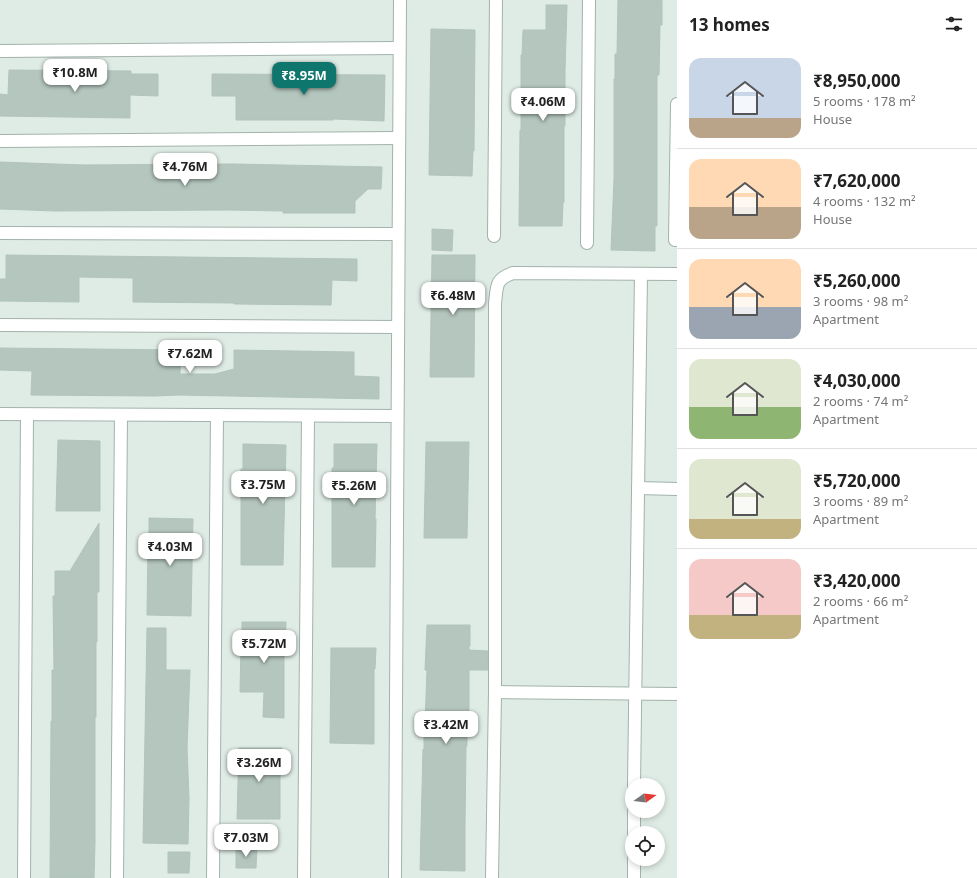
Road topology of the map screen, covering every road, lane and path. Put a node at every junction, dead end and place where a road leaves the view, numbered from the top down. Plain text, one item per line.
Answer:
1 (400, 0) edge
2 (496, 0) edge
3 (589, 0) edge
4 (399, 48) junction
5 (0, 51) edge
6 (677, 104) edge
7 (398, 138) junction
8 (0, 141) edge
9 (0, 233) edge
10 (398, 234) junction
11 (494, 236) dead end
12 (675, 240) dead end
13 (587, 243) dead end
14 (641, 274) junction
15 (677, 274) edge
16 (0, 325) edge
17 (398, 327) junction
18 (0, 414) edge
19 (27, 415) junction
20 (121, 415) junction
21 (217, 416) junction
22 (308, 416) junction
23 (397, 416) junction
24 (638, 488) junction
25 (677, 489) edge
26 (496, 692) junction
27 (634, 694) junction
28 (677, 694) edge
29 (634, 778) edge
30 (634, 866) edge
31 (24, 878) edge
32 (117, 878) edge
33 (213, 878) edge
34 (304, 878) edge
35 (395, 878) edge
36 (492, 878) edge
37 (634, 878) edge

1 - 4 street
2 - 11 street
3 - 13 street
4 - 5 street
4 - 7 street
6 - 12 street
7 - 8 street
7 - 10 street
9 - 10 street
10 - 17 street
14 - 15 street
14 - 24 street
14 - 26 street
16 - 17 street
17 - 23 street
18 - 19 street
19 - 20 street
19 - 31 street
20 - 21 street
20 - 32 street
21 - 22 street
21 - 33 street
22 - 23 street
22 - 34 street
23 - 35 street
24 - 25 street
24 - 27 street
26 - 27 street
26 - 36 street
27 - 28 street
27 - 29 street
30 - 37 street

